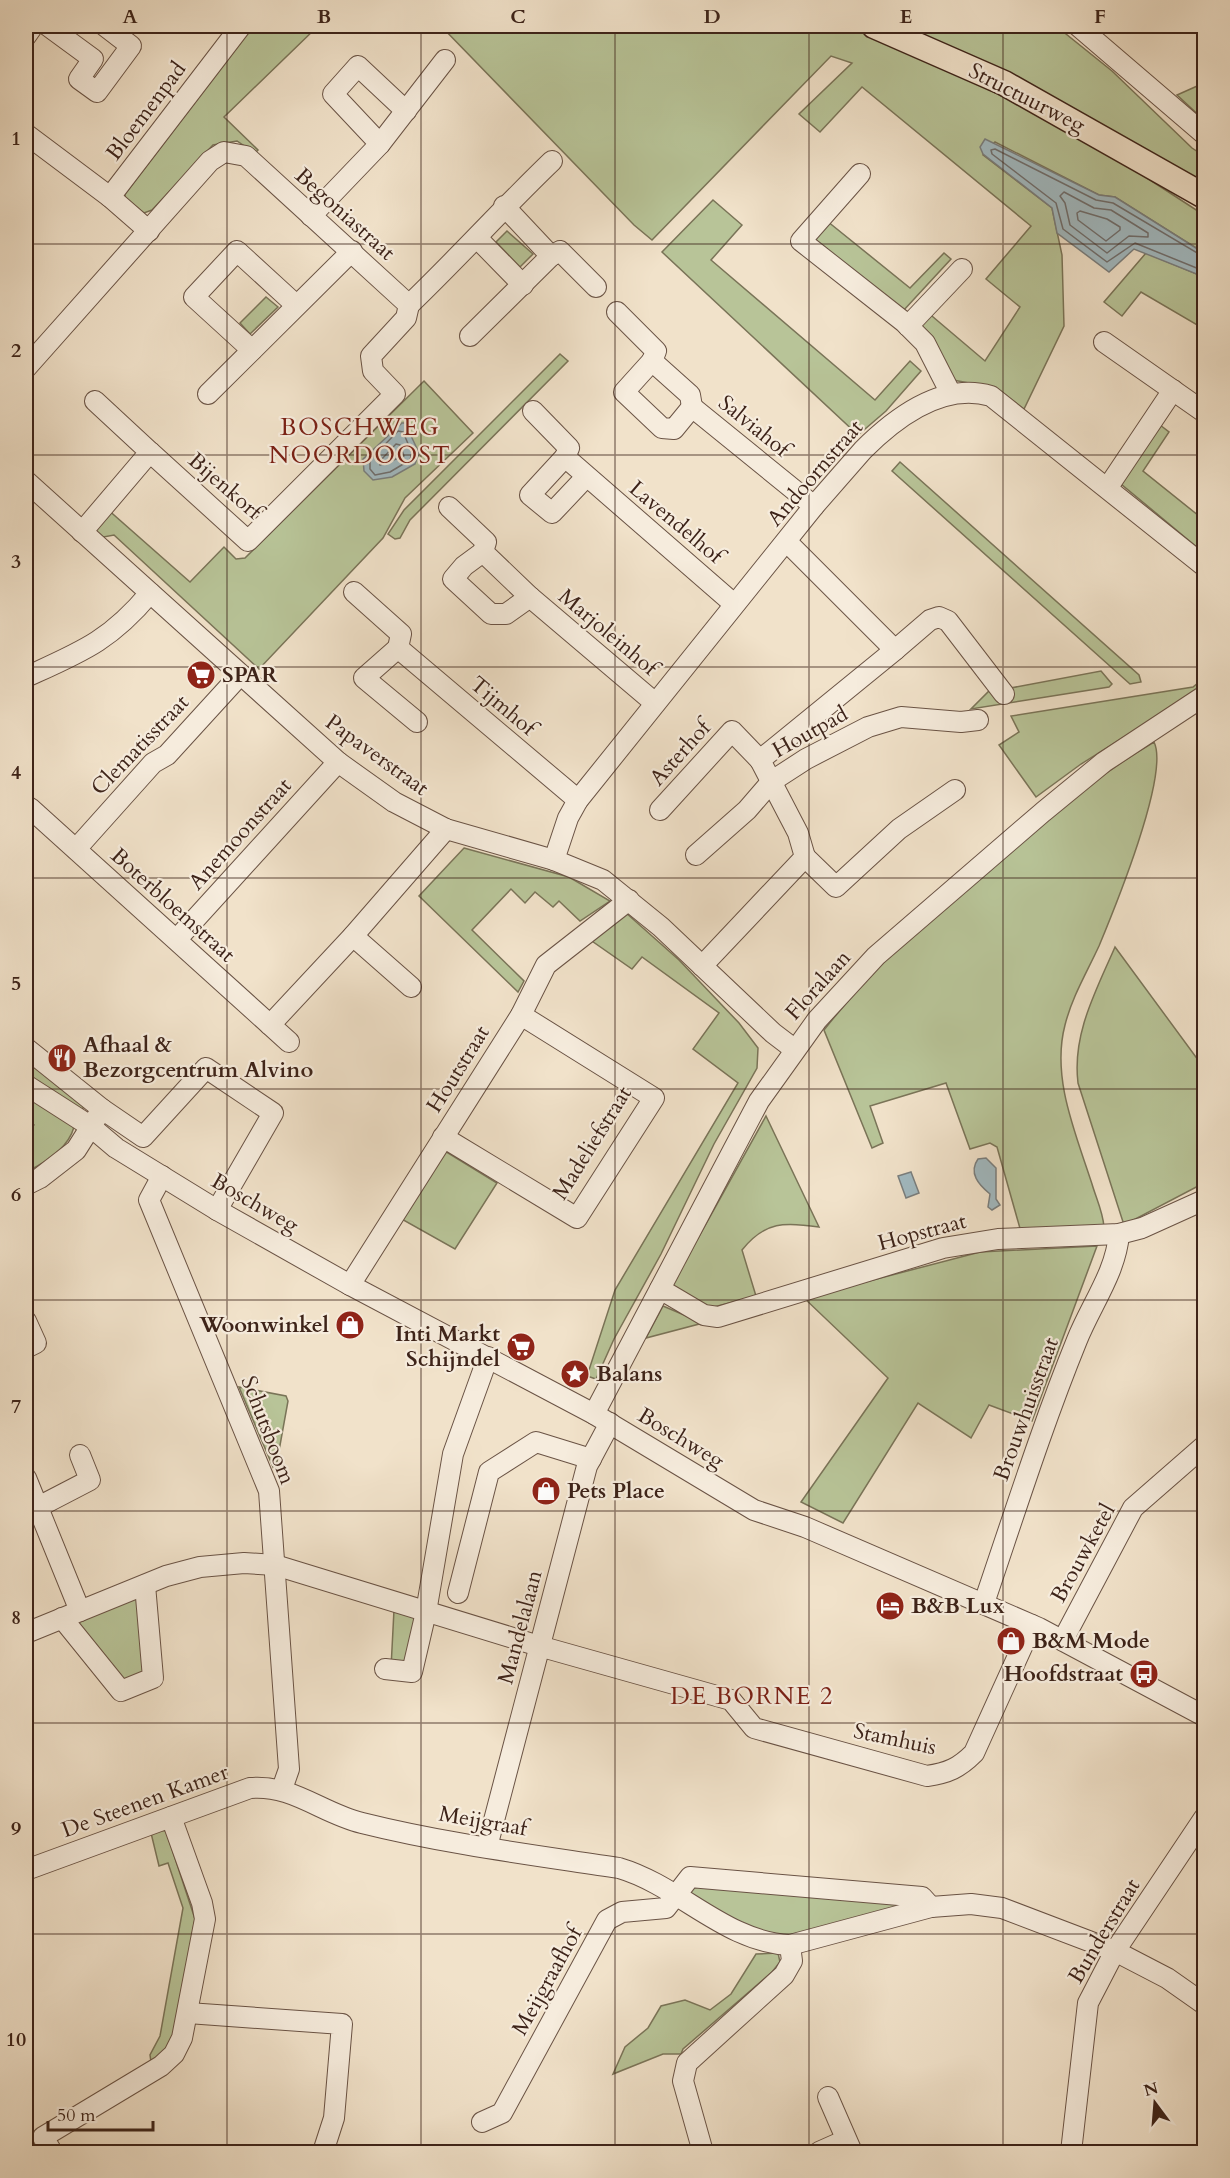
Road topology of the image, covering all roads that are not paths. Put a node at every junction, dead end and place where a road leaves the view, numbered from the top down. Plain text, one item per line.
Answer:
1 (33, 26) edge
2 (48, 26) edge
3 (105, 26) edge
4 (241, 26) edge
5 (874, 26) edge
6 (1078, 26) edge
7 (26, 36) edge
8 (445, 60) dead end
9 (406, 111) junction
10 (1204, 134) edge
11 (380, 144) junction
12 (30, 145) edge
13 (552, 161) dead end
14 (860, 174) dead end
15 (1176, 178) junction
16 (1204, 196) edge
17 (110, 197) junction
18 (504, 206) junction
19 (1204, 210) edge
20 (312, 216) junction
21 (149, 231) junction
22 (478, 238) junction
23 (352, 251) junction
24 (551, 256) junction
25 (962, 269) dead end
26 (522, 285) junction
27 (596, 287) dead end
28 (296, 305) junction
29 (409, 305) junction
30 (616, 312) dead end
31 (908, 326) junction
32 (470, 336) dead end
33 (1104, 342) dead end
34 (252, 351) junction
35 (652, 361) junction
36 (26, 368) edge
37 (1173, 390) junction
38 (208, 394) dead end
39 (951, 394) junction
40 (95, 401) dead end
41 (692, 407) junction
42 (533, 411) dead end
43 (1204, 412) edge
44 (150, 452) junction
45 (565, 458) junction
46 (586, 477) junction
47 (26, 481) edge
48 (1108, 488) junction
49 (814, 506) junction
50 (449, 507) dead end
51 (82, 532) junction
52 (787, 542) junction
53 (483, 552) junction
54 (1204, 566) edge
55 (354, 592) dead end
56 (150, 593) junction
57 (530, 597) junction
58 (734, 604) junction
59 (398, 648) junction
60 (895, 650) junction
61 (240, 675) junction
62 (26, 677) edge
63 (1004, 694) dead end
64 (1204, 696) edge
65 (655, 704) junction
66 (978, 720) dead end
67 (417, 722) dead end
68 (760, 760) junction
69 (338, 762) junction
70 (772, 781) junction
71 (955, 790) dead end
72 (578, 800) junction
73 (660, 810) dead end
74 (26, 813) edge
75 (446, 828) junction
76 (75, 849) junction
77 (696, 855) dead end
78 (804, 857) junction
79 (554, 860) junction
80 (629, 900) junction
81 (353, 936) junction
82 (177, 939) junction
83 (702, 966) junction
84 (411, 987) dead end
85 (521, 1015) junction
86 (270, 1025) junction
87 (289, 1042) dead end
88 (26, 1048) edge
89 (794, 1049) junction
90 (26, 1085) edge
91 (102, 1109) junction
92 (90, 1126) junction
93 (443, 1137) junction
94 (162, 1176) junction
95 (26, 1185) edge
96 (1204, 1200) edge
97 (217, 1210) junction
98 (1119, 1234) junction
99 (350, 1285) junction
100 (660, 1289) junction
101 (26, 1321) edge
102 (26, 1348) edge
103 (488, 1357) junction
104 (602, 1418) junction
105 (1204, 1446) edge
106 (80, 1455) dead end
107 (591, 1459) junction
108 (26, 1478) edge
109 (38, 1507) junction
110 (276, 1565) junction
111 (145, 1585) junction
112 (458, 1593) dead end
113 (984, 1603) junction
114 (426, 1612) junction
115 (71, 1614) junction
116 (1032, 1625) junction
117 (26, 1632) edge
118 (1062, 1640) junction
119 (539, 1646) junction
120 (385, 1669) dead end
121 (1204, 1716) edge
122 (282, 1789) junction
123 (171, 1817) junction
124 (1204, 1818) edge
125 (487, 1847) junction
126 (26, 1870) edge
127 (677, 1896) junction
128 (930, 1907) junction
129 (790, 1945) junction
130 (1115, 1951) junction
131 (1204, 2004) edge
132 (188, 2013) junction
133 (828, 2097) dead end
134 (482, 2122) dead end
135 (849, 2146) edge
136 (52, 2152) edge
137 (323, 2152) edge
138 (703, 2152) edge
139 (819, 2152) edge
140 (1071, 2152) edge

1 - 7 street
2 - 3 street
4 - 17 street, Bloemenpad
5 - 15 main road, Structuurweg
6 - 10 street
8 - 9 street
9 - 11 street
9 - 11 street
11 - 20 street
12 - 17 street
13 - 18 street
14 - 31 street
15 - 16 main road, Structuurweg
15 - 19 main road, Structuurweg
17 - 21 street
18 - 22 street
18 - 24 street
20 - 21 street, Begoniastraat
20 - 23 street, Begoniastraat
21 - 36 street
22 - 26 street
22 - 29 street
23 - 28 street
23 - 29 street, Begoniastraat
24 - 26 street
24 - 27 street
25 - 31 street
26 - 32 street
28 - 34 street
28 - 34 street
29 - 44 street, Bijenkorf
30 - 35 street, Salviahof
31 - 39 street
33 - 37 street
34 - 38 street
35 - 41 street, Salviahof
35 - 41 street, Salviahof
37 - 43 street
37 - 48 street
39 - 48 street, Andoornstraat
39 - 49 street, Andoornstraat
40 - 44 street
41 - 49 street, Salviahof
42 - 45 street, Lavendelhof
44 - 51 street
45 - 46 street, Lavendelhof
45 - 46 street
46 - 58 street, Lavendelhof
47 - 51 street, Papaverstraat
48 - 54 street, Andoornstraat
49 - 52 street, Andoornstraat
50 - 53 street, Marjoleinhof
51 - 56 street, Papaverstraat
52 - 58 street, Andoornstraat
52 - 60 street
53 - 57 street, Marjoleinhof
53 - 57 street, Marjoleinhof
55 - 59 street
56 - 61 street, Papaverstraat
56 - 62 street
57 - 65 street, Marjoleinhof
58 - 65 street, Andoornstraat
59 - 67 street
59 - 72 street, Tijmhof
60 - 63 street
60 - 68 street
61 - 69 street, Papaverstraat
61 - 76 street, Clematisstraat
64 - 89 street, Floralaan
65 - 72 street, Andoornstraat
66 - 70 street, Houtpad
68 - 70 street
68 - 73 street, Asterhof
69 - 75 street, Papaverstraat
69 - 82 street, Anemoonstraat
70 - 77 street, Houtpad
70 - 78 street
71 - 78 street
72 - 79 street, Andoornstraat
74 - 76 street, Boterbloemstraat
75 - 79 street, Papaverstraat
75 - 81 street
76 - 82 street, Boterbloemstraat
78 - 83 street
79 - 80 street, Papaverstraat
80 - 83 street, Papaverstraat
80 - 85 street, Houtstraat
81 - 84 street
81 - 86 street
82 - 86 street, Boterbloemstraat
83 - 89 street, Papaverstraat
85 - 93 street, Houtstraat
85 - 93 street, Madeliefstraat
86 - 87 street, Boterbloemstraat
88 - 91 street
89 - 100 street, Floralaan
90 - 92 street, Boschweg
91 - 92 street
91 - 97 street
92 - 94 street, Boschweg
92 - 95 street
93 - 99 street, Houtstraat
94 - 97 street, Boschweg
94 - 110 street, Schutsboom
96 - 98 street, Hopstraat
97 - 99 street, Boschweg
98 - 100 street, Hopstraat
98 - 113 street, Brouwhuisstraat
99 - 103 street, Boschweg
100 - 104 street, Floralaan
101 - 102 street
103 - 104 street, Boschweg
103 - 114 street
104 - 107 street, Mandelalaan
104 - 113 street, Boschweg
105 - 118 street, Brouwketel
106 - 109 street
107 - 112 street
107 - 119 street, Mandelalaan
108 - 109 street
109 - 115 street
110 - 111 street, Stamhuis
110 - 114 street, Stamhuis
110 - 122 street, Schutsboom
111 - 115 street, Stamhuis
111 - 115 street
113 - 116 street, Boschweg
114 - 119 street, Stamhuis
114 - 120 street
115 - 117 street, Stamhuis
116 - 118 street, Boschweg
116 - 119 street, Stamhuis
118 - 121 street, Boschweg
119 - 125 street, Mandelalaan
122 - 123 street, De Steenen Kamer
122 - 125 street, Meijgraaf
123 - 126 street, De Steenen Kamer
123 - 132 street
124 - 130 street, Bunderstraat
125 - 127 street, Meijgraaf
127 - 128 street, Meijgraaf
127 - 129 street, Meijgraaf
127 - 134 street, Meijgraafhof
128 - 129 street, Meijgraaf
128 - 130 street, Meijgraaf
129 - 138 street
130 - 131 street, Meijgraaf
130 - 140 street, Bunderstraat
132 - 136 street
132 - 137 street
133 - 135 street
135 - 139 street

